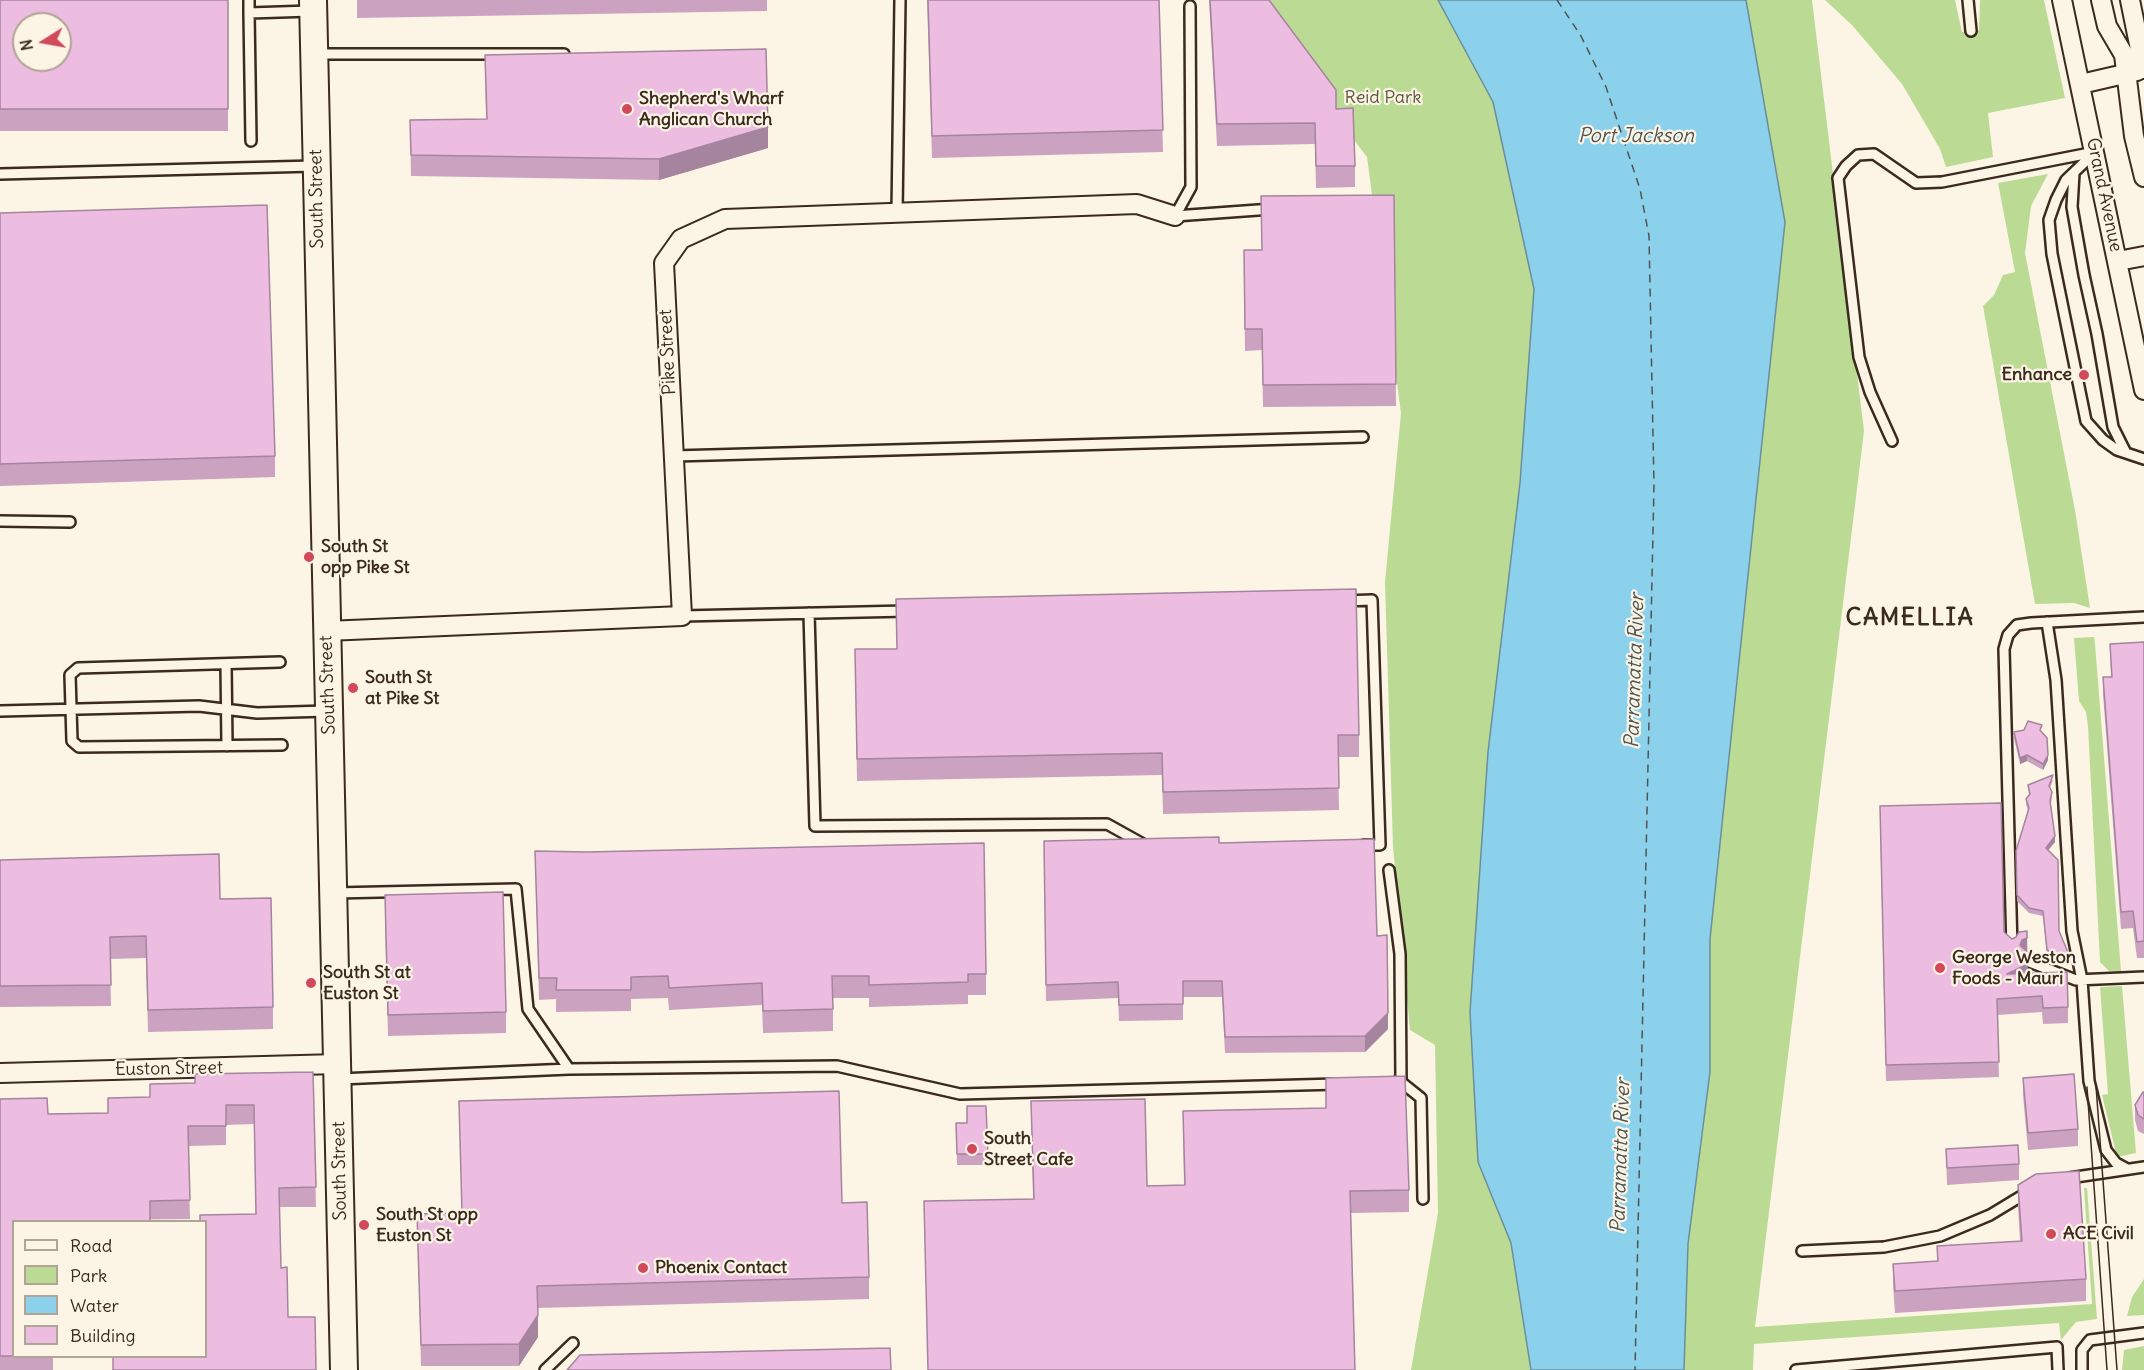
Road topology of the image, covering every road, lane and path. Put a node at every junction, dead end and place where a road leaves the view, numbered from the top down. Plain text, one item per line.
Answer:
1 (249, 0) edge
2 (900, 0) edge
3 (1968, 0) edge
4 (2062, 0) edge
5 (2101, 0) edge
6 (2130, 0) edge
7 (313, 6) edge
8 (1190, 6) dead end
9 (249, 13) junction
10 (1971, 31) dead end
11 (578, 53) edge
12 (314, 54) junction
13 (2139, 70) edge
14 (2080, 84) junction
15 (251, 141) dead end
16 (2095, 152) junction
17 (317, 166) junction
18 (2074, 173) junction
19 (0, 174) edge
20 (2144, 177) edge
21 (1280, 208) edge
22 (897, 213) junction
23 (1175, 216) junction
24 (2144, 256) edge
25 (2118, 261) junction
26 (2142, 368) edge
27 (2144, 390) edge
28 (1363, 437) dead end
29 (1892, 441) dead end
30 (2126, 453) junction
31 (674, 456) junction
32 (2144, 459) edge
33 (0, 522) edge
34 (70, 522) dead end
35 (1336, 601) edge
36 (916, 611) edge
37 (809, 613) junction
38 (682, 616) junction
39 (2144, 617) edge
40 (2048, 622) junction
41 (326, 631) junction
42 (280, 662) dead end
43 (226, 664) junction
44 (71, 709) junction
45 (227, 710) junction
46 (0, 711) edge
47 (329, 711) junction
48 (227, 746) junction
49 (282, 746) dead end
50 (1357, 845) edge
51 (1158, 846) edge
52 (1389, 870) dead end
53 (334, 893) junction
54 (2012, 948) edge
55 (2027, 961) edge
56 (2144, 978) edge
57 (2082, 980) junction
58 (568, 1069) junction
59 (338, 1071) junction
60 (0, 1073) edge
61 (1389, 1082) edge
62 (1401, 1082) junction
63 (1354, 1083) edge
64 (2144, 1167) edge
65 (2127, 1169) junction
66 (2057, 1180) edge
67 (2038, 1186) edge
68 (1423, 1198) dead end
69 (1802, 1251) dead end
70 (2144, 1333) edge
71 (573, 1343) dead end
72 (1884, 1365) edge
73 (1838, 1368) edge
74 (344, 1370) edge
75 (545, 1370) edge
76 (1796, 1370) edge
77 (2058, 1370) edge
78 (2082, 1370) edge

1 - 9 lane
2 - 22 lane
3 - 10 lane
4 - 14 street, Grand Avenue
5 - 13 street
6 - 13 street
7 - 9 lane
7 - 12 street, South Street
8 - 23 lane
9 - 15 lane
11 - 12 lane
12 - 17 street, South Street
13 - 14 street
13 - 20 street
14 - 16 street, Grand Avenue
16 - 18 lane
16 - 25 street, Grand Avenue
16 - 29 lane
17 - 19 lane
17 - 41 street, South Street
18 - 30 lane
18 - 30 lane
21 - 23 lane
22 - 23 street, Pike Street
22 - 31 street, Pike Street
24 - 25 street
25 - 26 street, Grand Avenue
26 - 27 street, Grand Avenue
28 - 31 lane
30 - 32 lane
31 - 38 street, Pike Street
33 - 34 lane
35 - 50 lane
36 - 37 lane
37 - 38 lane
37 - 51 lane
38 - 41 street
39 - 40 lane
40 - 54 lane
40 - 57 lane
41 - 47 street, South Street
42 - 43 lane
43 - 44 lane
43 - 45 lane
44 - 45 lane
44 - 46 lane
44 - 48 lane
45 - 47 lane
45 - 48 lane
47 - 53 street, South Street
48 - 49 lane
52 - 62 lane
53 - 58 lane
53 - 59 street, South Street
55 - 57 lane
56 - 57 lane
57 - 65 lane
58 - 59 lane
58 - 63 lane
59 - 60 street, Euston Street
59 - 74 street, South Street
61 - 62 lane
62 - 68 lane
64 - 65 lane
65 - 66 lane
67 - 69 lane
70 - 78 lane
71 - 75 lane
72 - 73 lane
72 - 77 lane
73 - 76 lane

